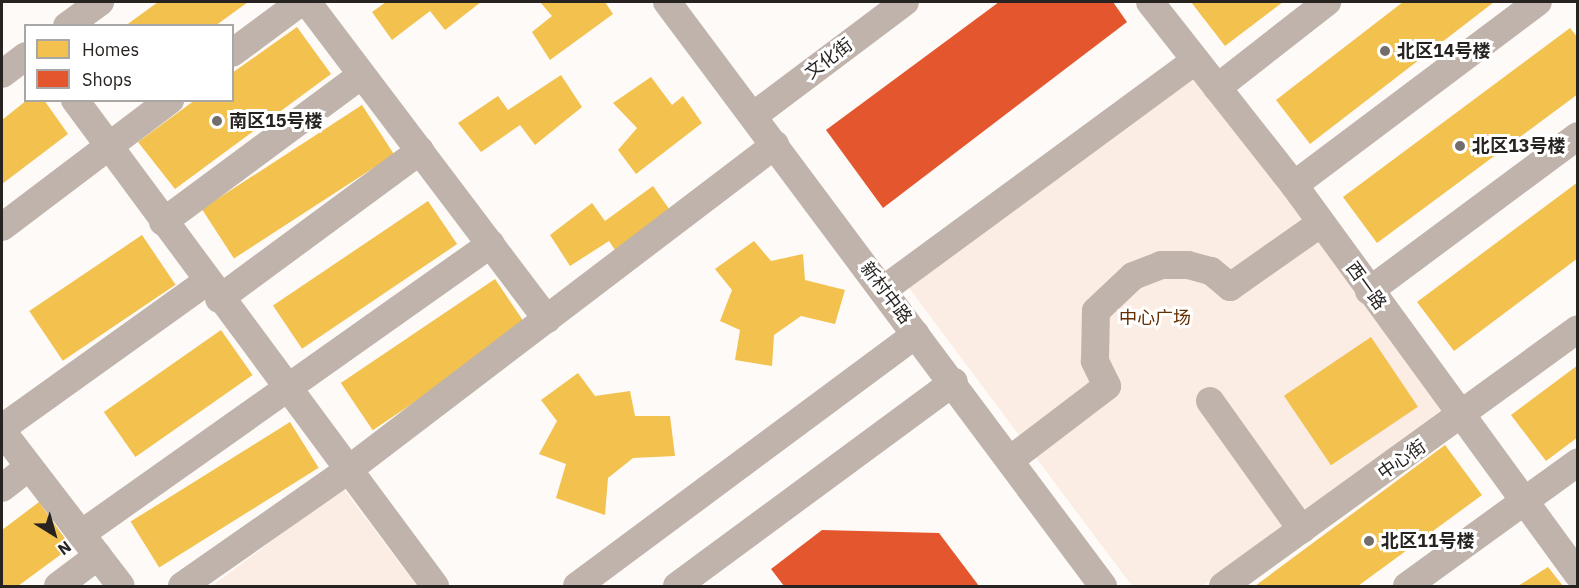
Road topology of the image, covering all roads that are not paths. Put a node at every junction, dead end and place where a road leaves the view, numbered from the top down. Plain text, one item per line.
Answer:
1 (100, 2) edge
2 (301, 2) edge
3 (307, 2) edge
4 (667, 2) edge
5 (905, 2) edge
6 (1150, 2) edge
7 (1327, 2) edge
8 (1538, 2) edge
9 (70, 24) edge
10 (234, 52) edge
11 (24, 58) edge
12 (1196, 60) junction
13 (2, 74) edge
14 (362, 75) junction
15 (1217, 88) junction
16 (76, 102) edge
17 (167, 102) edge
18 (753, 116) junction
19 (1578, 136) edge
20 (775, 145) junction
21 (107, 148) junction
22 (420, 151) junction
23 (1294, 185) junction
24 (163, 222) junction
25 (1321, 223) junction
26 (2, 227) edge
27 (491, 244) junction
28 (213, 290) junction
29 (884, 290) junction
30 (1370, 291) junction
31 (547, 319) junction
32 (1578, 329) edge
33 (916, 334) junction
34 (954, 382) junction
35 (287, 389) junction
36 (1210, 401) dead end
37 (1460, 418) junction
38 (2, 430) edge
39 (1010, 460) junction
40 (1578, 462) edge
41 (29, 467) junction
42 (348, 470) junction
43 (2, 488) edge
44 (1524, 502) junction
45 (1302, 530) junction
46 (81, 534) junction
47 (98, 556) junction
48 (1578, 574) edge
49 (58, 586) edge
50 (122, 586) edge
51 (182, 586) edge
52 (435, 586) edge
53 (577, 586) edge
54 (678, 586) edge
55 (1103, 586) edge
56 (1223, 586) edge
57 (1407, 586) edge

1 - 9 street
2 - 10 street
3 - 14 street
4 - 18 street, 新村中路
5 - 18 street, 文化街
6 - 12 street, 西一路
7 - 15 street
8 - 23 street
11 - 13 street
12 - 15 street, 西一路
12 - 29 street
14 - 22 street
14 - 24 street
15 - 23 street, 西一路
16 - 21 street
17 - 21 street
18 - 20 street, 新村中路
19 - 30 street
20 - 29 street, 新村中路
20 - 31 street
21 - 24 street
21 - 26 street
22 - 27 street
22 - 28 street
23 - 25 street, 西一路
24 - 28 street
25 - 30 street, 西一路
25 - 39 street
27 - 31 street
27 - 35 street
28 - 35 street
28 - 38 street
29 - 33 street, 新村中路
30 - 37 street, 西一路
31 - 42 street
32 - 37 street, 中心街
33 - 34 street, 新村中路
33 - 53 street
34 - 39 street, 新村中路
34 - 54 street
35 - 42 street
35 - 46 street
36 - 45 street
37 - 44 street, 西一路
37 - 45 street, 中心街
38 - 41 street
39 - 55 street, 新村中路
40 - 44 street
41 - 43 street
41 - 46 street
42 - 51 street
42 - 52 street
44 - 48 street, 西一路
44 - 57 street
45 - 56 street, 中心街
46 - 47 street
47 - 49 street
47 - 50 street

